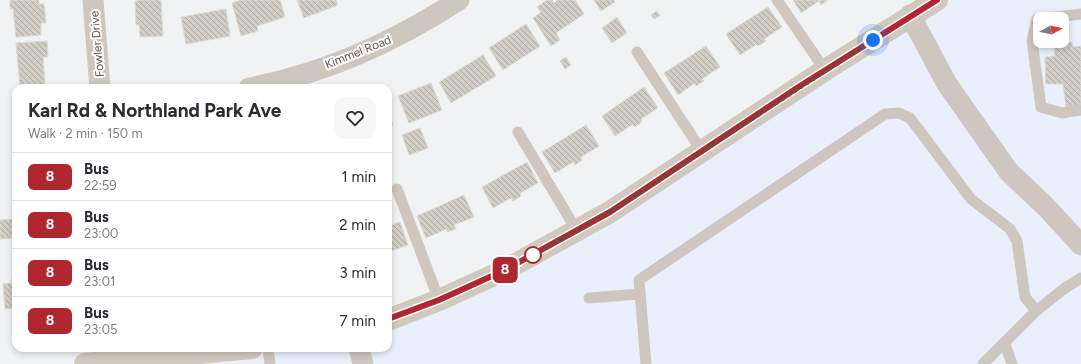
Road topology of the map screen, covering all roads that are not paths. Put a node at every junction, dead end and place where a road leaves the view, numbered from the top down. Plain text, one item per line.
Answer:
1 (93, 0) edge
2 (459, 0) edge
3 (777, 0) edge
4 (937, 0) edge
5 (1081, 14) edge
6 (910, 15) junction
7 (1069, 15) edge
8 (1033, 37) edge
9 (637, 52) dead end
10 (825, 70) junction
11 (100, 84) edge
12 (264, 84) edge
13 (1081, 110) edge
14 (518, 132) dead end
15 (701, 150) junction
16 (397, 189) dead end
17 (577, 231) junction
18 (1081, 245) edge
19 (1081, 278) edge
20 (640, 294) junction
21 (588, 298) dead end
22 (439, 300) junction
23 (1036, 311) junction
24 (392, 318) edge
25 (1005, 344) junction
26 (200, 352) edge
27 (268, 352) edge
28 (360, 352) edge
29 (122, 358) edge
30 (85, 364) edge
31 (270, 364) edge
32 (363, 364) edge
33 (646, 364) edge
34 (983, 364) edge
35 (1012, 364) edge

1 - 11 street, Fowler Drive
2 - 12 street, Kimmel Road
3 - 10 lane
4 - 6 main road
5 - 7 lane
6 - 10 main road
6 - 18 street
8 - 13 lane
9 - 15 lane
10 - 15 main road
14 - 17 lane
15 - 17 main road
16 - 22 lane
17 - 22 main road
19 - 23 lane
20 - 21 lane
20 - 23 lane
20 - 33 lane
22 - 24 main road
23 - 25 lane
25 - 34 lane
25 - 35 lane
26 - 29 main road
27 - 31 lane
28 - 32 street
29 - 30 main road

